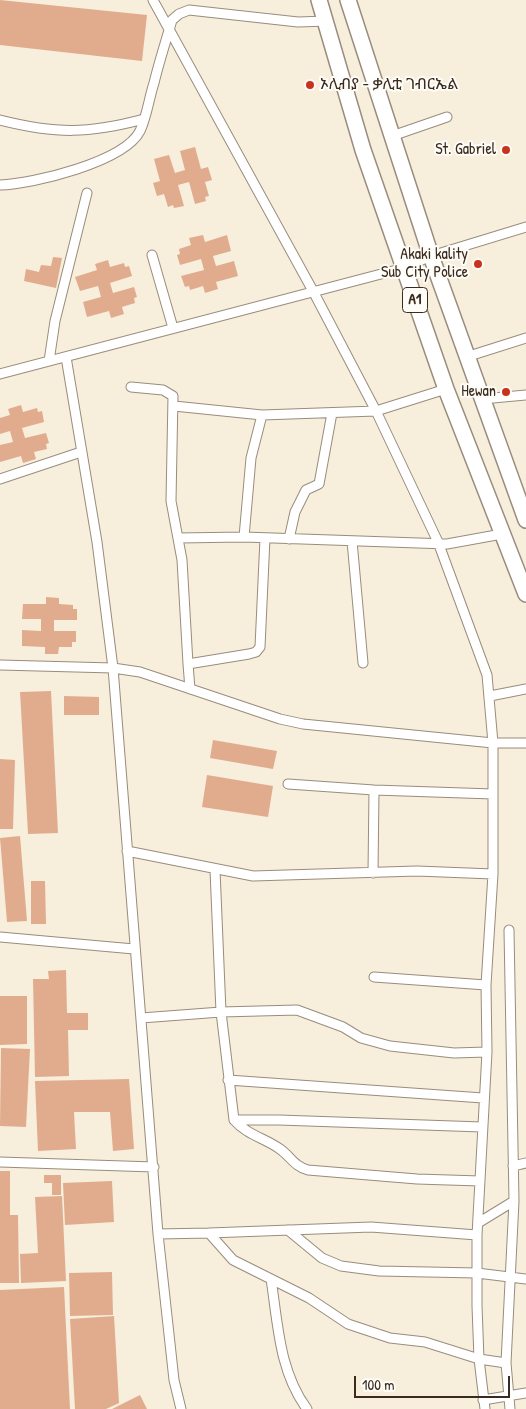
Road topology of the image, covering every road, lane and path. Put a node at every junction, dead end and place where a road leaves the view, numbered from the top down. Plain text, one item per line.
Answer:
1 (154, 0) edge
2 (319, 0) edge
3 (348, 0) edge
4 (327, 21) junction
5 (169, 30) junction
6 (447, 117) dead end
7 (144, 119) junction
8 (0, 120) edge
9 (392, 136) junction
10 (0, 185) edge
11 (87, 193) dead end
12 (526, 226) edge
13 (152, 255) dead end
14 (431, 256) junction
15 (404, 268) junction
16 (313, 291) junction
17 (173, 328) junction
18 (526, 338) edge
19 (66, 357) junction
20 (466, 357) junction
21 (49, 361) junction
22 (0, 374) edge
23 (132, 387) dead end
24 (446, 389) junction
25 (526, 395) edge
26 (482, 399) junction
27 (174, 406) junction
28 (376, 411) junction
29 (332, 413) junction
30 (262, 415) junction
31 (81, 452) junction
32 (0, 479) edge
33 (526, 520) edge
34 (502, 534) junction
35 (244, 537) junction
36 (178, 538) junction
37 (265, 538) junction
38 (289, 539) junction
39 (352, 541) junction
40 (438, 542) junction
41 (526, 594) edge
42 (362, 663) dead end
43 (188, 664) junction
44 (0, 665) edge
45 (113, 668) junction
46 (526, 688) edge
47 (190, 689) junction
48 (490, 696) junction
49 (526, 742) edge
50 (493, 743) junction
51 (288, 784) dead end
52 (374, 790) junction
53 (493, 794) junction
54 (127, 852) junction
55 (215, 870) junction
56 (373, 873) junction
57 (493, 874) junction
58 (509, 930) dead end
59 (0, 937) edge
60 (134, 949) junction
61 (374, 976) dead end
62 (486, 985) junction
63 (221, 1012) junction
64 (141, 1018) junction
65 (487, 1052) junction
66 (228, 1080) junction
67 (483, 1098) junction
68 (234, 1120) junction
69 (482, 1127) junction
70 (0, 1162) edge
71 (526, 1163) edge
72 (513, 1166) junction
73 (154, 1167) junction
74 (480, 1181) junction
75 (514, 1201) junction
76 (478, 1223) junction
77 (288, 1230) junction
78 (209, 1233) junction
79 (158, 1234) junction
80 (477, 1236) junction
81 (477, 1273) junction
82 (512, 1278) junction
83 (271, 1279) junction
84 (526, 1279) edge
85 (478, 1359) junction
86 (506, 1363) junction
87 (526, 1392) edge
88 (509, 1397) junction
89 (484, 1405) edge
90 (181, 1409) edge
91 (307, 1409) edge
92 (510, 1409) edge

1 - 5 street
2 - 4 main road, A1
3 - 9 main road, A1
4 - 5 street
4 - 15 main road, A1
5 - 7 street
5 - 16 street
6 - 9 street
7 - 8 street
7 - 10 street
9 - 14 main road, A1
11 - 21 street
12 - 14 street
13 - 17 street
14 - 15 street
14 - 20 main road, A1
15 - 16 street
15 - 24 main road, A1
16 - 17 street
16 - 28 street
17 - 19 street
18 - 20 street
19 - 21 street
19 - 31 street
20 - 26 main road, A1
21 - 22 street
23 - 27 street
24 - 28 street
24 - 34 main road, A1
25 - 26 street
26 - 33 main road, A1
27 - 30 street
27 - 36 street
28 - 29 street
28 - 40 street
29 - 30 street
29 - 38 street
30 - 35 street
31 - 32 street
31 - 45 street
34 - 40 street
34 - 41 main road, A1
35 - 36 street
35 - 37 street
36 - 43 street
37 - 38 street
37 - 43 street
38 - 39 street
39 - 40 street
39 - 42 street
40 - 48 street
43 - 47 street
44 - 45 street
45 - 47 street
45 - 54 street
46 - 48 street
47 - 50 street
48 - 50 street
49 - 50 street
50 - 53 street
51 - 52 street
52 - 53 street
52 - 56 street
53 - 57 street
54 - 55 street
54 - 60 street
55 - 56 street
55 - 63 street
56 - 57 street
57 - 62 street
58 - 72 street
59 - 60 street
60 - 64 street
61 - 62 street
62 - 65 street
63 - 64 street
63 - 65 street
63 - 66 street
64 - 73 street
65 - 67 street
66 - 67 street
66 - 68 street
67 - 69 street
68 - 69 street
68 - 74 street
69 - 74 street
70 - 73 street
71 - 72 street
72 - 75 street
73 - 79 street
74 - 76 street
75 - 76 street
75 - 82 street
76 - 80 street
77 - 78 street
77 - 80 street
77 - 81 street
78 - 79 street
78 - 83 street
79 - 90 street
80 - 81 street
81 - 82 street
81 - 85 street
82 - 84 street
82 - 86 street
83 - 85 street
83 - 91 street
85 - 86 street
85 - 89 street
86 - 88 street
87 - 88 street
88 - 89 street
88 - 92 street

